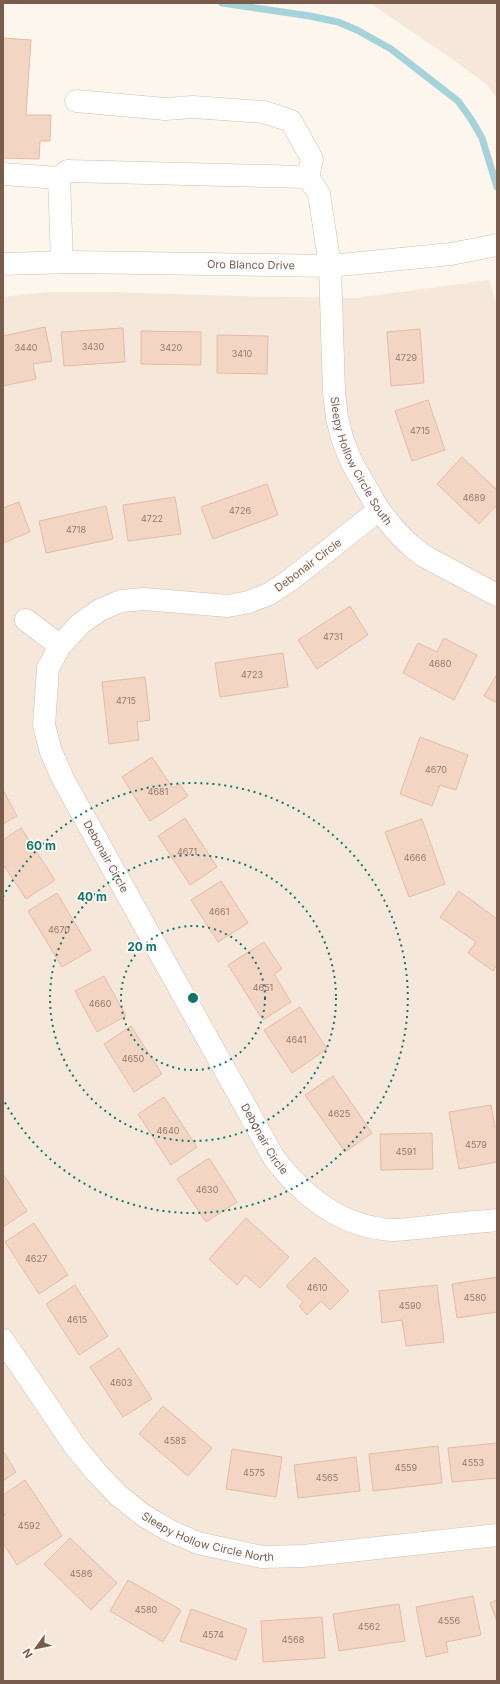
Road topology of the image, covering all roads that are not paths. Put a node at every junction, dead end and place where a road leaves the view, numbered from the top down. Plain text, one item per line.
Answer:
1 (76, 101) dead end
2 (3, 174) edge
3 (63, 175) junction
4 (308, 177) junction
5 (497, 245) edge
6 (62, 262) junction
7 (3, 264) edge
8 (330, 266) junction
9 (378, 510) junction
10 (497, 595) edge
11 (26, 620) dead end
12 (60, 646) junction
13 (497, 1220) edge
14 (3, 1340) edge
15 (497, 1535) edge

1 - 4 street
2 - 3 street
3 - 4 street
3 - 6 street
4 - 8 street, Sleepy Hollow Circle South
5 - 8 street, Oro Blanco Drive
6 - 7 street, Oro Blanco Drive
6 - 8 street, Oro Blanco Drive
8 - 9 street, Sleepy Hollow Circle South
9 - 10 street, Sleepy Hollow Circle South
9 - 12 street, Debonair Circle
11 - 12 street
12 - 13 street, Debonair Circle
14 - 15 street, Sleepy Hollow Circle North

